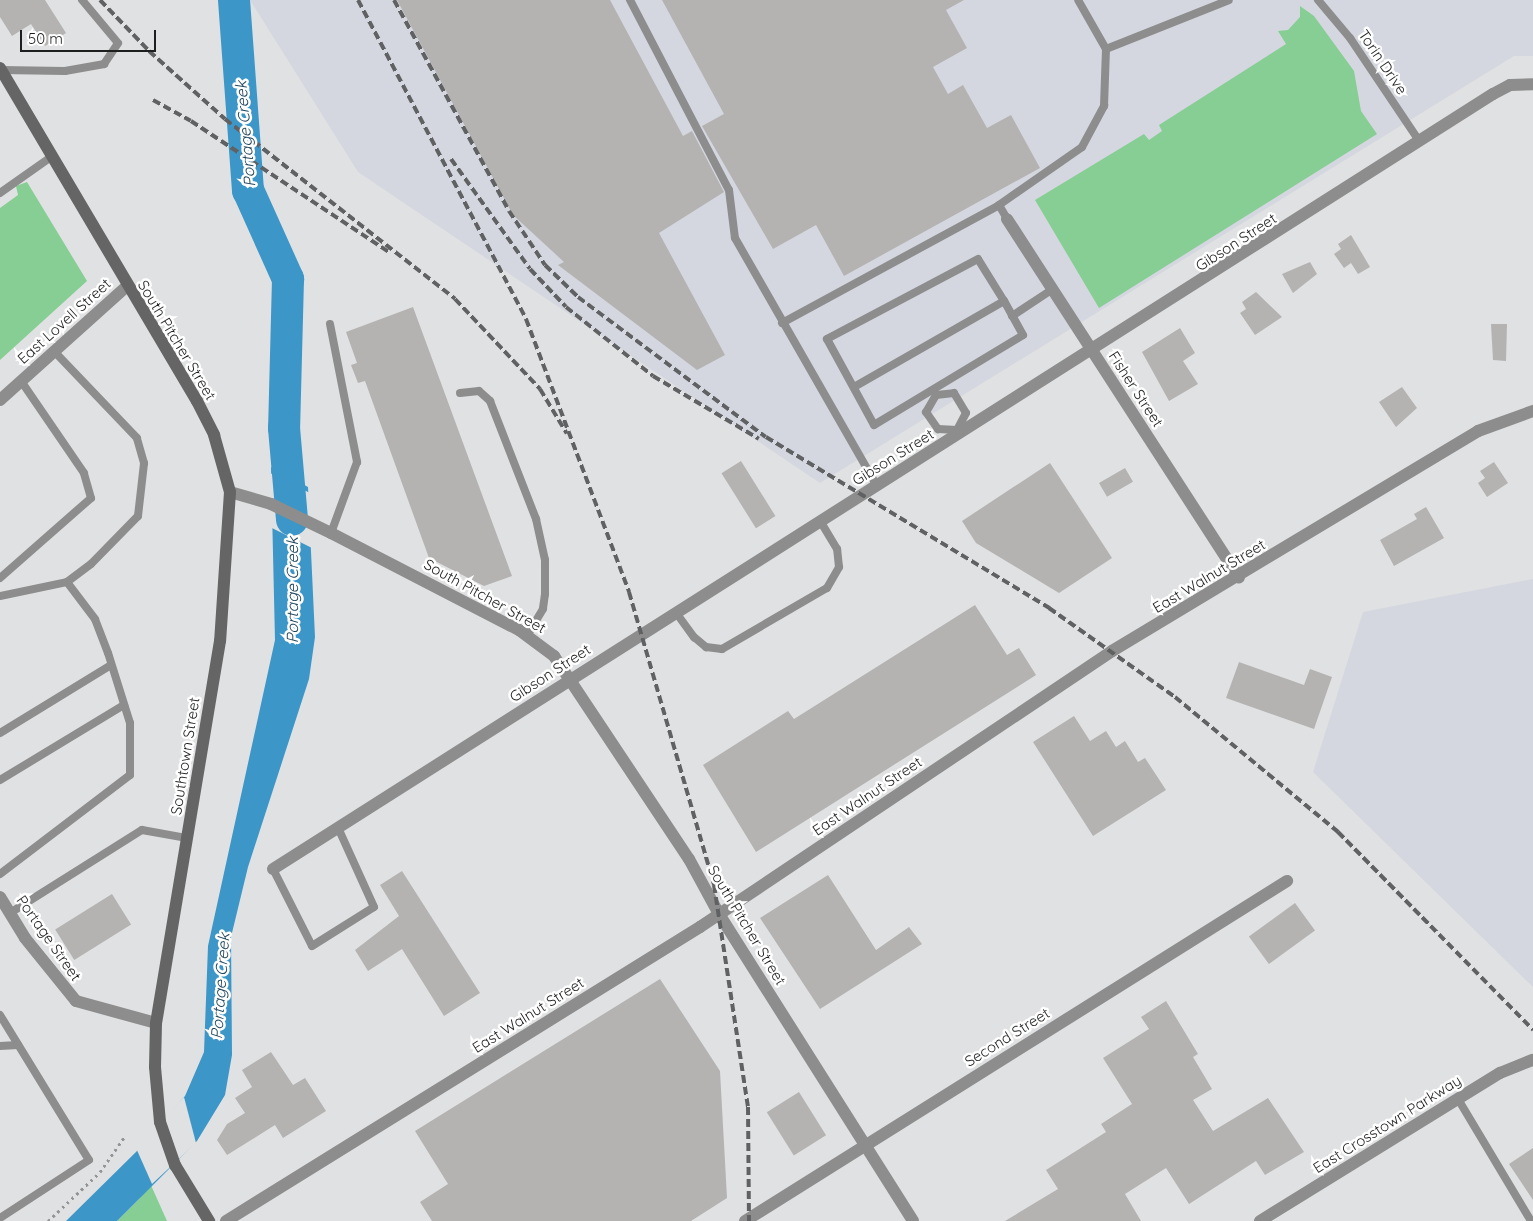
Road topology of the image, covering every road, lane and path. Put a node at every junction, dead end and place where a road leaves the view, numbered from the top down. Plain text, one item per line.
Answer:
1 (82, 0) edge
2 (630, 0) edge
3 (1078, 0) edge
4 (1229, 0) edge
5 (1318, 0) edge
6 (1106, 48) junction
7 (1, 69) edge
8 (1533, 84) edge
9 (1420, 143) junction
10 (51, 157) junction
11 (0, 193) edge
12 (999, 205) junction
13 (1007, 218) joint
14 (126, 287) junction
15 (1053, 289) junction
16 (1004, 301) junction
17 (1012, 316) junction
18 (782, 323) junction
19 (330, 324) dead end
20 (54, 351) junction
21 (1093, 352) junction
22 (22, 381) junction
23 (854, 387) junction
24 (934, 392) junction
25 (460, 393) dead end
26 (0, 400) edge
27 (1533, 410) edge
28 (958, 432) junction
29 (877, 486) junction
30 (230, 492) junction
31 (821, 522) junction
32 (331, 533) junction
33 (0, 578) edge
34 (1239, 578) junction
35 (67, 582) junction
36 (0, 596) edge
37 (677, 614) junction
38 (527, 636) junction
39 (111, 664) junction
40 (571, 678) junction
41 (124, 706) junction
42 (0, 733) edge
43 (0, 780) edge
44 (339, 830) junction
45 (188, 838) junction
46 (273, 869) joint
47 (0, 874) edge
48 (1288, 881) dead end
49 (0, 897) edge
50 (10, 913) junction
51 (719, 914) junction
52 (0, 1015) edge
53 (156, 1023) junction
54 (18, 1045) junction
55 (0, 1046) edge
56 (1533, 1060) edge
57 (1458, 1099) junction
58 (125, 1136) dead end
59 (865, 1145) junction
60 (0, 1218) edge
61 (48, 1221) edge
62 (210, 1221) edge
63 (226, 1221) edge
64 (745, 1221) edge
65 (913, 1221) edge
66 (1260, 1221) edge
67 (1532, 1221) edge

1 - 7 lane
2 - 18 lane
3 - 6 lane
4 - 6 lane
5 - 9 lane, Torin Drive
6 - 12 lane
7 - 10 main road, South Pitcher Street
8 - 9 street, Gibson Street
9 - 21 street, Gibson Street
10 - 11 lane
10 - 14 main road, South Pitcher Street
12 - 13 lane
12 - 18 lane
13 - 15 street, Fisher Street
14 - 20 street, East Lovell Street
14 - 30 main road, South Pitcher Street
15 - 17 lane
15 - 21 street, Fisher Street
16 - 17 lane
16 - 23 lane
16 - 23 lane
17 - 24 lane
18 - 29 lane
19 - 32 lane
20 - 22 street, East Lovell Street
20 - 35 lane
21 - 28 street, Gibson Street
21 - 34 street, Fisher Street
22 - 26 street, East Lovell Street
22 - 33 lane
23 - 24 lane
24 - 28 lane
24 - 28 lane
25 - 38 lane
27 - 34 street, East Walnut Street
28 - 29 street, Gibson Street
29 - 31 street, Gibson Street
30 - 32 street, South Pitcher Street
30 - 45 main road, Southtown Street
31 - 37 street, Gibson Street
31 - 37 lane
32 - 38 street, South Pitcher Street
34 - 51 street, East Walnut Street
35 - 36 lane
35 - 39 lane
37 - 40 street, Gibson Street
38 - 40 street, South Pitcher Street
39 - 41 lane
39 - 42 lane
40 - 44 street, Gibson Street
40 - 51 street, South Pitcher Street
41 - 43 lane
41 - 47 lane
44 - 46 street, Gibson Street
44 - 46 lane
45 - 50 lane
45 - 53 main road, Southtown Street
48 - 59 street, Second Street
49 - 50 street, Portage Street
50 - 53 street, Portage Street
51 - 59 street, South Pitcher Street
51 - 63 street, East Walnut Street
52 - 54 lane
53 - 62 main road
54 - 55 lane
54 - 60 lane
56 - 57 street, East Crosstown Parkway
57 - 66 street, East Crosstown Parkway
57 - 67 lane
58 - 61 path
59 - 64 street, Second Street
59 - 65 street, South Pitcher Street

